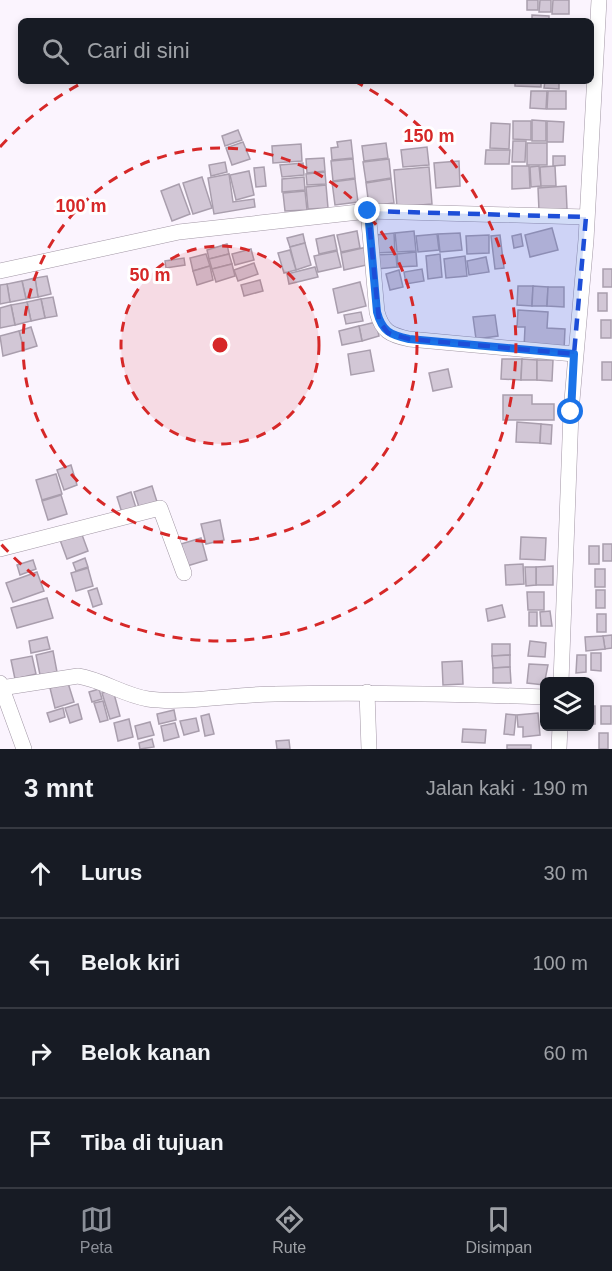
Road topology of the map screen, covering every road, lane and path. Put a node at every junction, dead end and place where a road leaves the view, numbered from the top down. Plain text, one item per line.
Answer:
1 (599, 0) edge
2 (594, 83) edge
3 (594, 84) edge
4 (368, 211) junction
5 (586, 217) junction
6 (0, 271) edge
7 (574, 354) junction
8 (0, 549) edge
9 (183, 573) dead end
10 (561, 677) edge
11 (1, 685) edge
12 (368, 692) junction
13 (540, 697) edge
14 (560, 731) edge
15 (24, 749) edge
16 (369, 749) edge
17 (559, 749) edge

1 - 2 street
3 - 5 street
4 - 5 street
4 - 6 street
4 - 7 street
5 - 7 street
7 - 10 street
8 - 9 street
11 - 12 street
11 - 15 street
12 - 13 street
12 - 16 street
14 - 17 street

